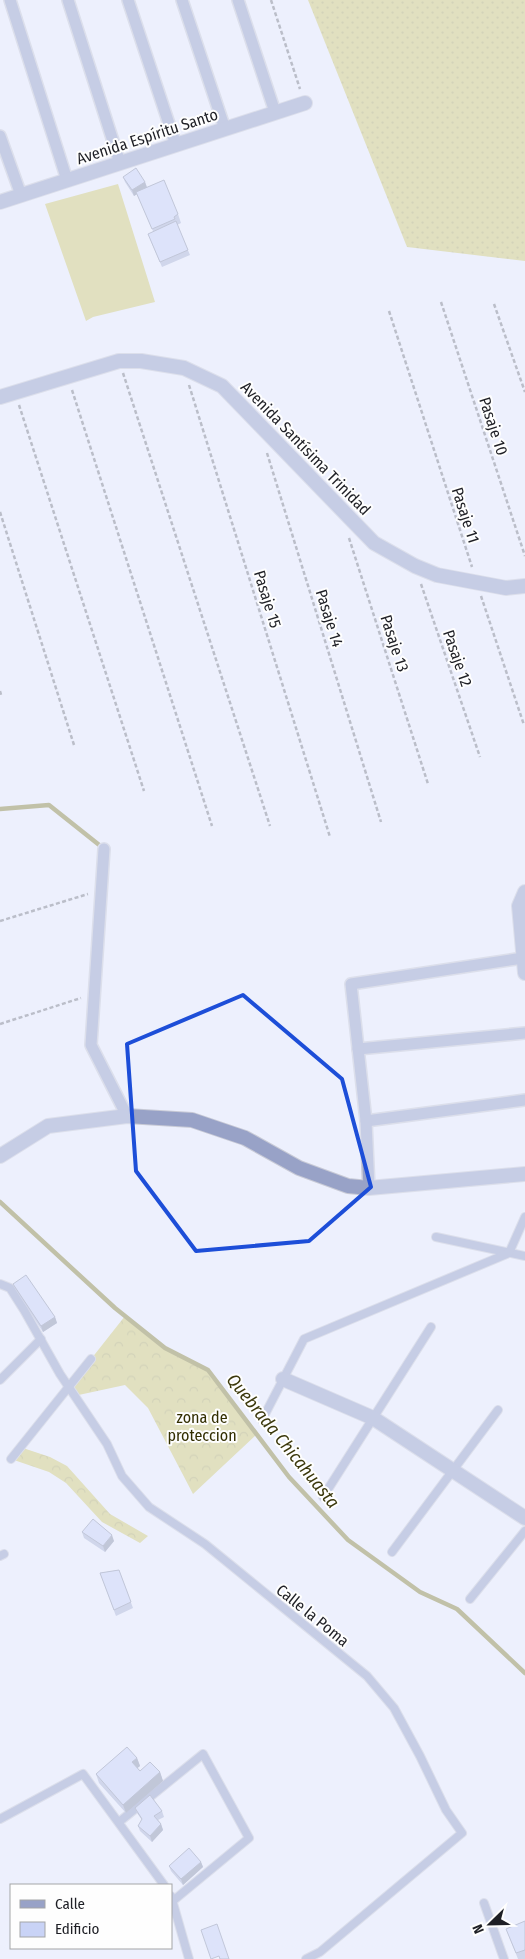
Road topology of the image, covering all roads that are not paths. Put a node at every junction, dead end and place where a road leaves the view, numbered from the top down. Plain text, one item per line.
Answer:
1 (10, 0) edge
2 (68, 0) edge
3 (128, 0) edge
4 (182, 0) edge
5 (238, 0) edge
6 (305, 103) road end
7 (275, 112) junction
8 (226, 128) junction
9 (0, 136) edge
10 (176, 145) junction
11 (120, 163) junction
12 (67, 180) junction
13 (21, 195) junction
14 (0, 202) edge
15 (0, 397) edge
16 (525, 586) edge
17 (104, 849) dead end
18 (525, 892) edge
19 (523, 958) junction
20 (525, 972) edge
21 (525, 1033) edge
22 (358, 1049) junction
23 (525, 1100) edge
24 (127, 1116) junction
25 (366, 1121) junction
26 (0, 1156) edge
27 (525, 1174) edge
28 (369, 1188) junction
29 (525, 1217) edge
30 (436, 1238) dead end
31 (510, 1253) junction
32 (525, 1256) edge
33 (0, 1284) edge
34 (431, 1327) dead end
35 (41, 1339) junction
36 (91, 1359) dead end
37 (283, 1379) junction
38 (0, 1380) edge
39 (69, 1387) junction
40 (498, 1410) dead end
41 (373, 1418) junction
42 (262, 1420) dead end
43 (11, 1459) dead end
44 (453, 1470) junction
45 (323, 1497) dead end
46 (525, 1518) edge
47 (525, 1531) edge
48 (392, 1552) dead end
49 (470, 1599) dead end
50 (0, 1818) edge
51 (120, 1822) junction
52 (163, 1884) edge
53 (172, 1898) edge
54 (484, 1903) dead end
55 (189, 1959) edge
56 (306, 1959) edge
57 (504, 1959) edge

1 - 12 street
2 - 11 street
3 - 10 street
4 - 8 street
5 - 7 street
6 - 7 street, Avenida Espíritu Santo
7 - 8 street, Avenida Espíritu Santo
8 - 10 street, Avenida Espíritu Santo
9 - 13 street
10 - 11 street, Avenida Espíritu Santo
11 - 12 street, Avenida Espíritu Santo
12 - 13 street, Avenida Espíritu Santo
13 - 14 street, Avenida Espíritu Santo
15 - 16 street, Avenida Santísima Trinidad
17 - 24 street
18 - 19 street
19 - 20 street
19 - 22 street
21 - 22 street
22 - 25 street
23 - 25 street
24 - 26 street
24 - 28 street
25 - 28 street
27 - 28 street
29 - 31 lane
30 - 31 lane
31 - 32 lane
31 - 37 lane
33 - 35 lane, Calle la Poma
34 - 41 lane
35 - 38 lane
35 - 39 lane, Calle la Poma
36 - 39 lane
37 - 41 street
37 - 42 lane
39 - 43 lane
39 - 56 lane, Calle la Poma
40 - 44 lane
41 - 44 street
41 - 45 lane
44 - 46 street
44 - 48 lane
47 - 49 lane
50 - 51 lane
51 - 52 lane
51 - 53 lane
53 - 55 lane
54 - 57 lane

